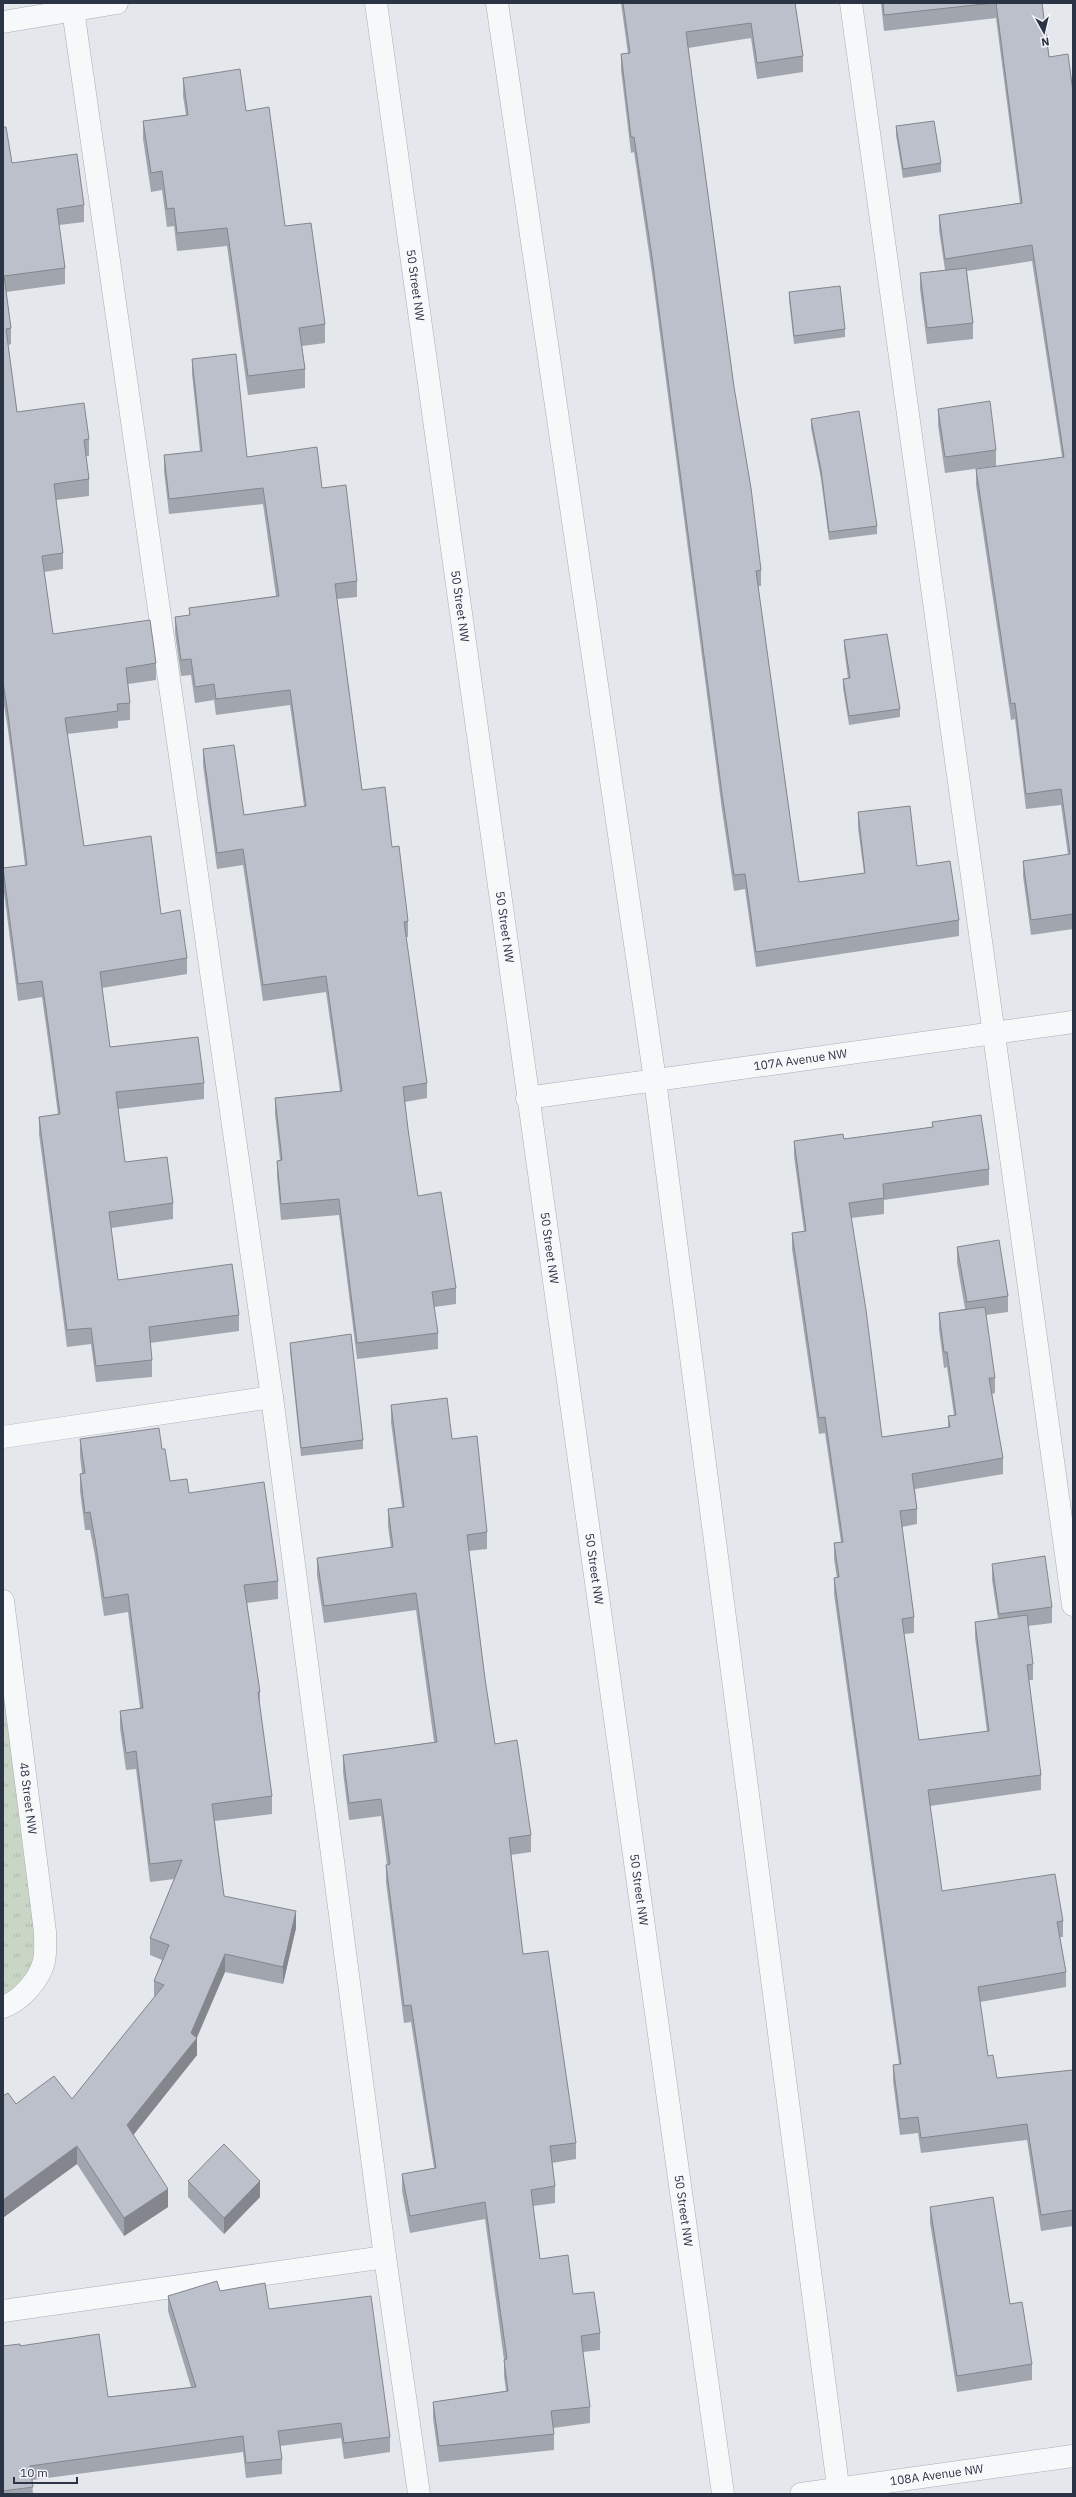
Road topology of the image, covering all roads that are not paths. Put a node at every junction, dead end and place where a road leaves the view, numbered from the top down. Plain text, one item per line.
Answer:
1 (117, 3) edge
2 (376, 3) edge
3 (497, 3) edge
4 (851, 3) edge
5 (72, 6) edge
6 (3, 22) edge
7 (1073, 1022) edge
8 (993, 1033) junction
9 (655, 1080) junction
10 (528, 1098) junction
11 (272, 1397) junction
12 (3, 1437) edge
13 (3, 1601) edge
14 (1073, 1606) edge
15 (3, 2007) edge
16 (385, 2257) junction
17 (3, 2312) edge
18 (1073, 2456) edge
19 (838, 2491) edge
20 (419, 2494) edge
21 (723, 2494) edge
22 (801, 2494) edge

1 - 5 street
2 - 10 street, 50 Street NW
3 - 9 street
4 - 8 street
5 - 6 street
5 - 11 street
7 - 8 street, 107A Avenue NW
8 - 9 street, 107A Avenue NW
8 - 14 street
9 - 10 street, 107A Avenue NW
9 - 19 street
10 - 21 street, 50 Street NW
11 - 12 street
11 - 16 street
13 - 15 street, 48 Street NW
16 - 17 street
16 - 20 street
18 - 19 street, 108A Avenue NW
19 - 22 street, 108A Avenue NW

